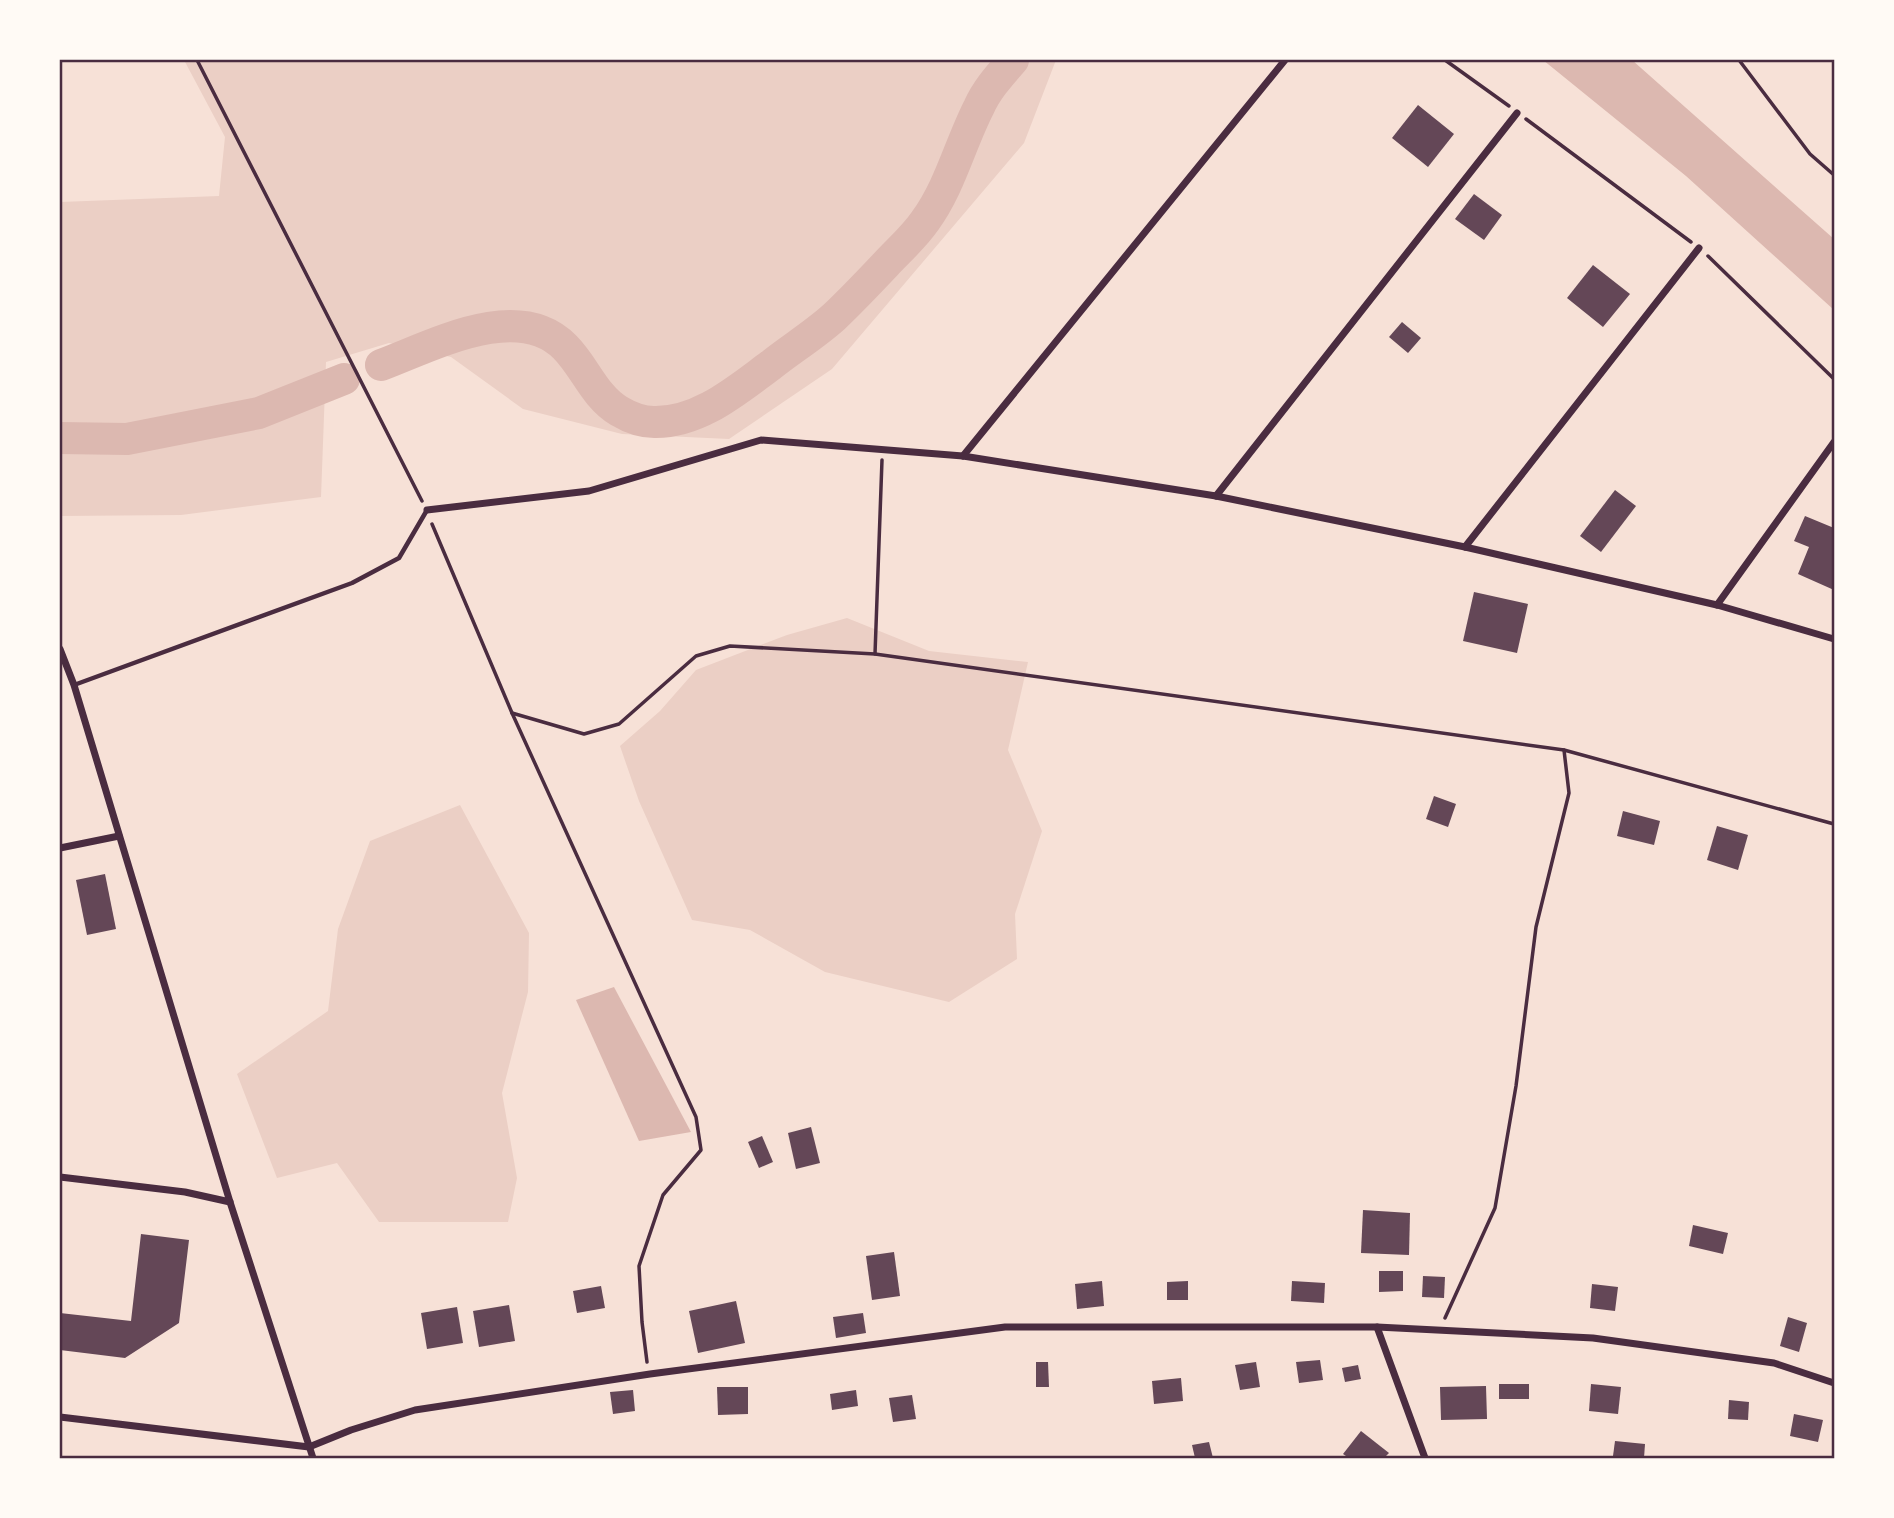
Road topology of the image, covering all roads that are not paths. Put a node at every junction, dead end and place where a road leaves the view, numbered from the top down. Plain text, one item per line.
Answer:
1 (1284, 60) edge
2 (1517, 113) road end
3 (1699, 248) road end
4 (1835, 442) edge
5 (963, 456) junction
6 (1216, 496) junction
7 (427, 510) joint
8 (1465, 547) junction
9 (1717, 605) junction
10 (1835, 639) edge
11 (60, 649) edge
12 (74, 685) junction
13 (120, 836) junction
14 (60, 848) edge
15 (60, 1177) edge
16 (230, 1202) junction
17 (1377, 1327) junction
18 (1835, 1383) edge
19 (60, 1417) edge
20 (309, 1447) junction
21 (313, 1458) edge
22 (1425, 1458) edge

1 - 5 street
2 - 6 street
3 - 8 street
4 - 9 street
5 - 6 street
5 - 7 street
6 - 8 street
7 - 12 lane
8 - 9 street
9 - 10 street
11 - 12 street
12 - 13 street
13 - 14 street
13 - 16 street
15 - 16 street
16 - 20 street
17 - 18 street
17 - 20 street
17 - 22 street
19 - 20 street
20 - 21 street

